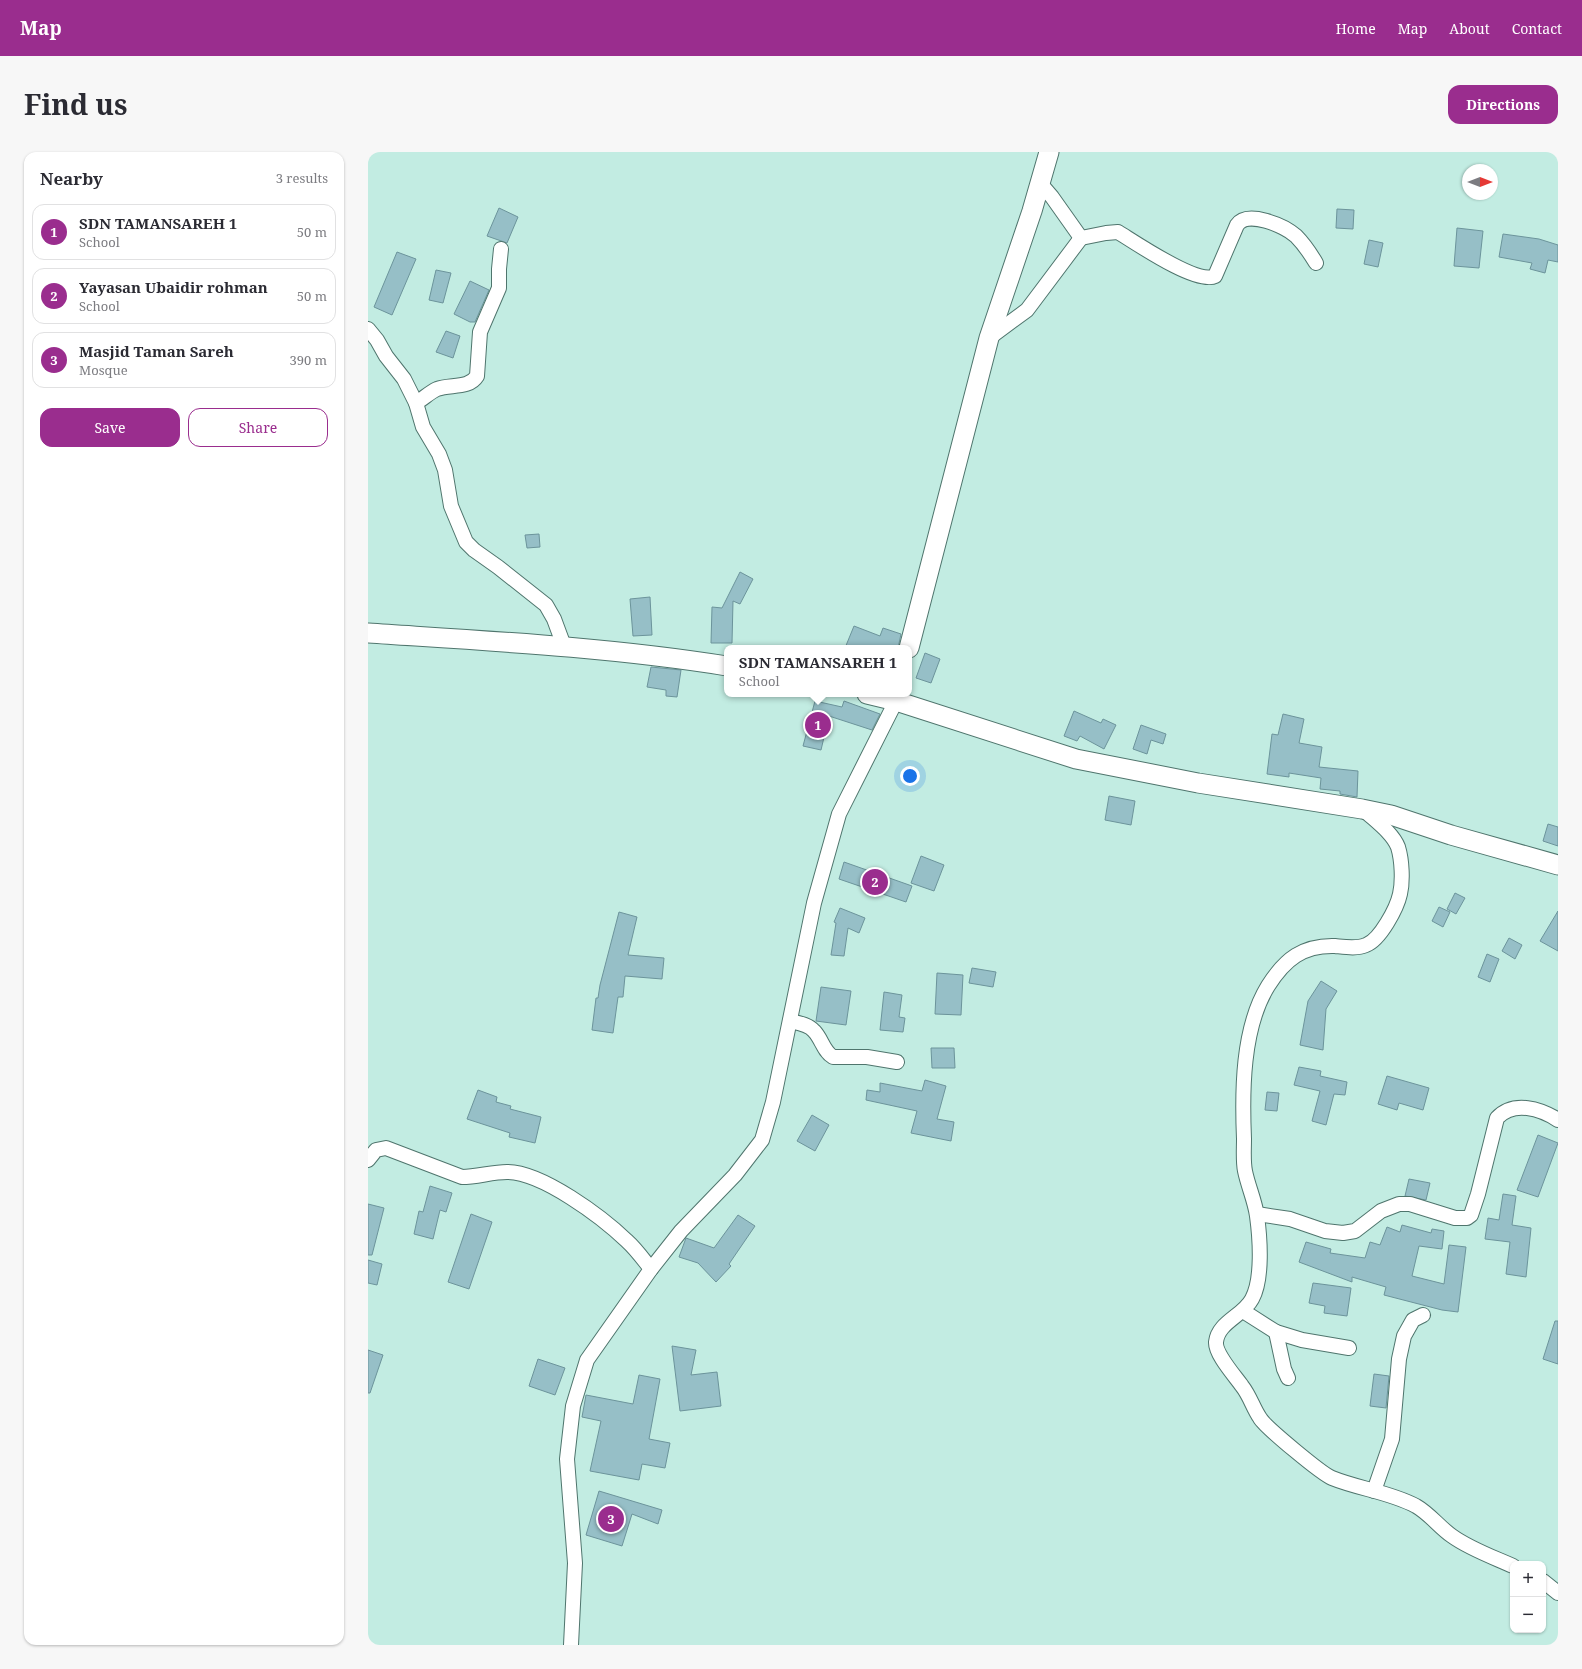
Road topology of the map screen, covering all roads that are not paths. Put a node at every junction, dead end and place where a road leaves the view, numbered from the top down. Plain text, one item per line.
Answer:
1 (1049, 152) edge
2 (1040, 183) junction
3 (1081, 238) junction
4 (501, 249) dead end
5 (1316, 263) dead end
6 (368, 328) edge
7 (989, 338) junction
8 (416, 403) junction
9 (368, 633) edge
10 (910, 645) edge
11 (564, 646) junction
12 (724, 666) edge
13 (897, 698) edge
14 (1362, 809) junction
15 (1558, 865) edge
16 (790, 1020) junction
17 (897, 1062) dead end
18 (1558, 1120) edge
19 (368, 1160) edge
20 (1257, 1214) junction
21 (651, 1269) junction
22 (1243, 1311) junction
23 (1423, 1315) dead end
24 (1276, 1332) junction
25 (1349, 1348) dead end
26 (1288, 1378) dead end
27 (1374, 1491) junction
28 (1510, 1565) edge
29 (1546, 1583) edge
30 (1558, 1593) edge
31 (571, 1645) edge

1 - 2 street
2 - 3 street
2 - 7 street
3 - 5 street
3 - 7 street
4 - 8 street
6 - 8 street
7 - 10 street
8 - 11 street
9 - 11 street
11 - 12 street
13 - 14 street
13 - 16 street
14 - 15 street
14 - 20 street
16 - 17 street
16 - 21 street
18 - 20 street
19 - 21 street
20 - 22 street
21 - 31 street
22 - 24 street
22 - 27 street
23 - 27 street
24 - 25 street
24 - 26 street
27 - 28 street
29 - 30 street

